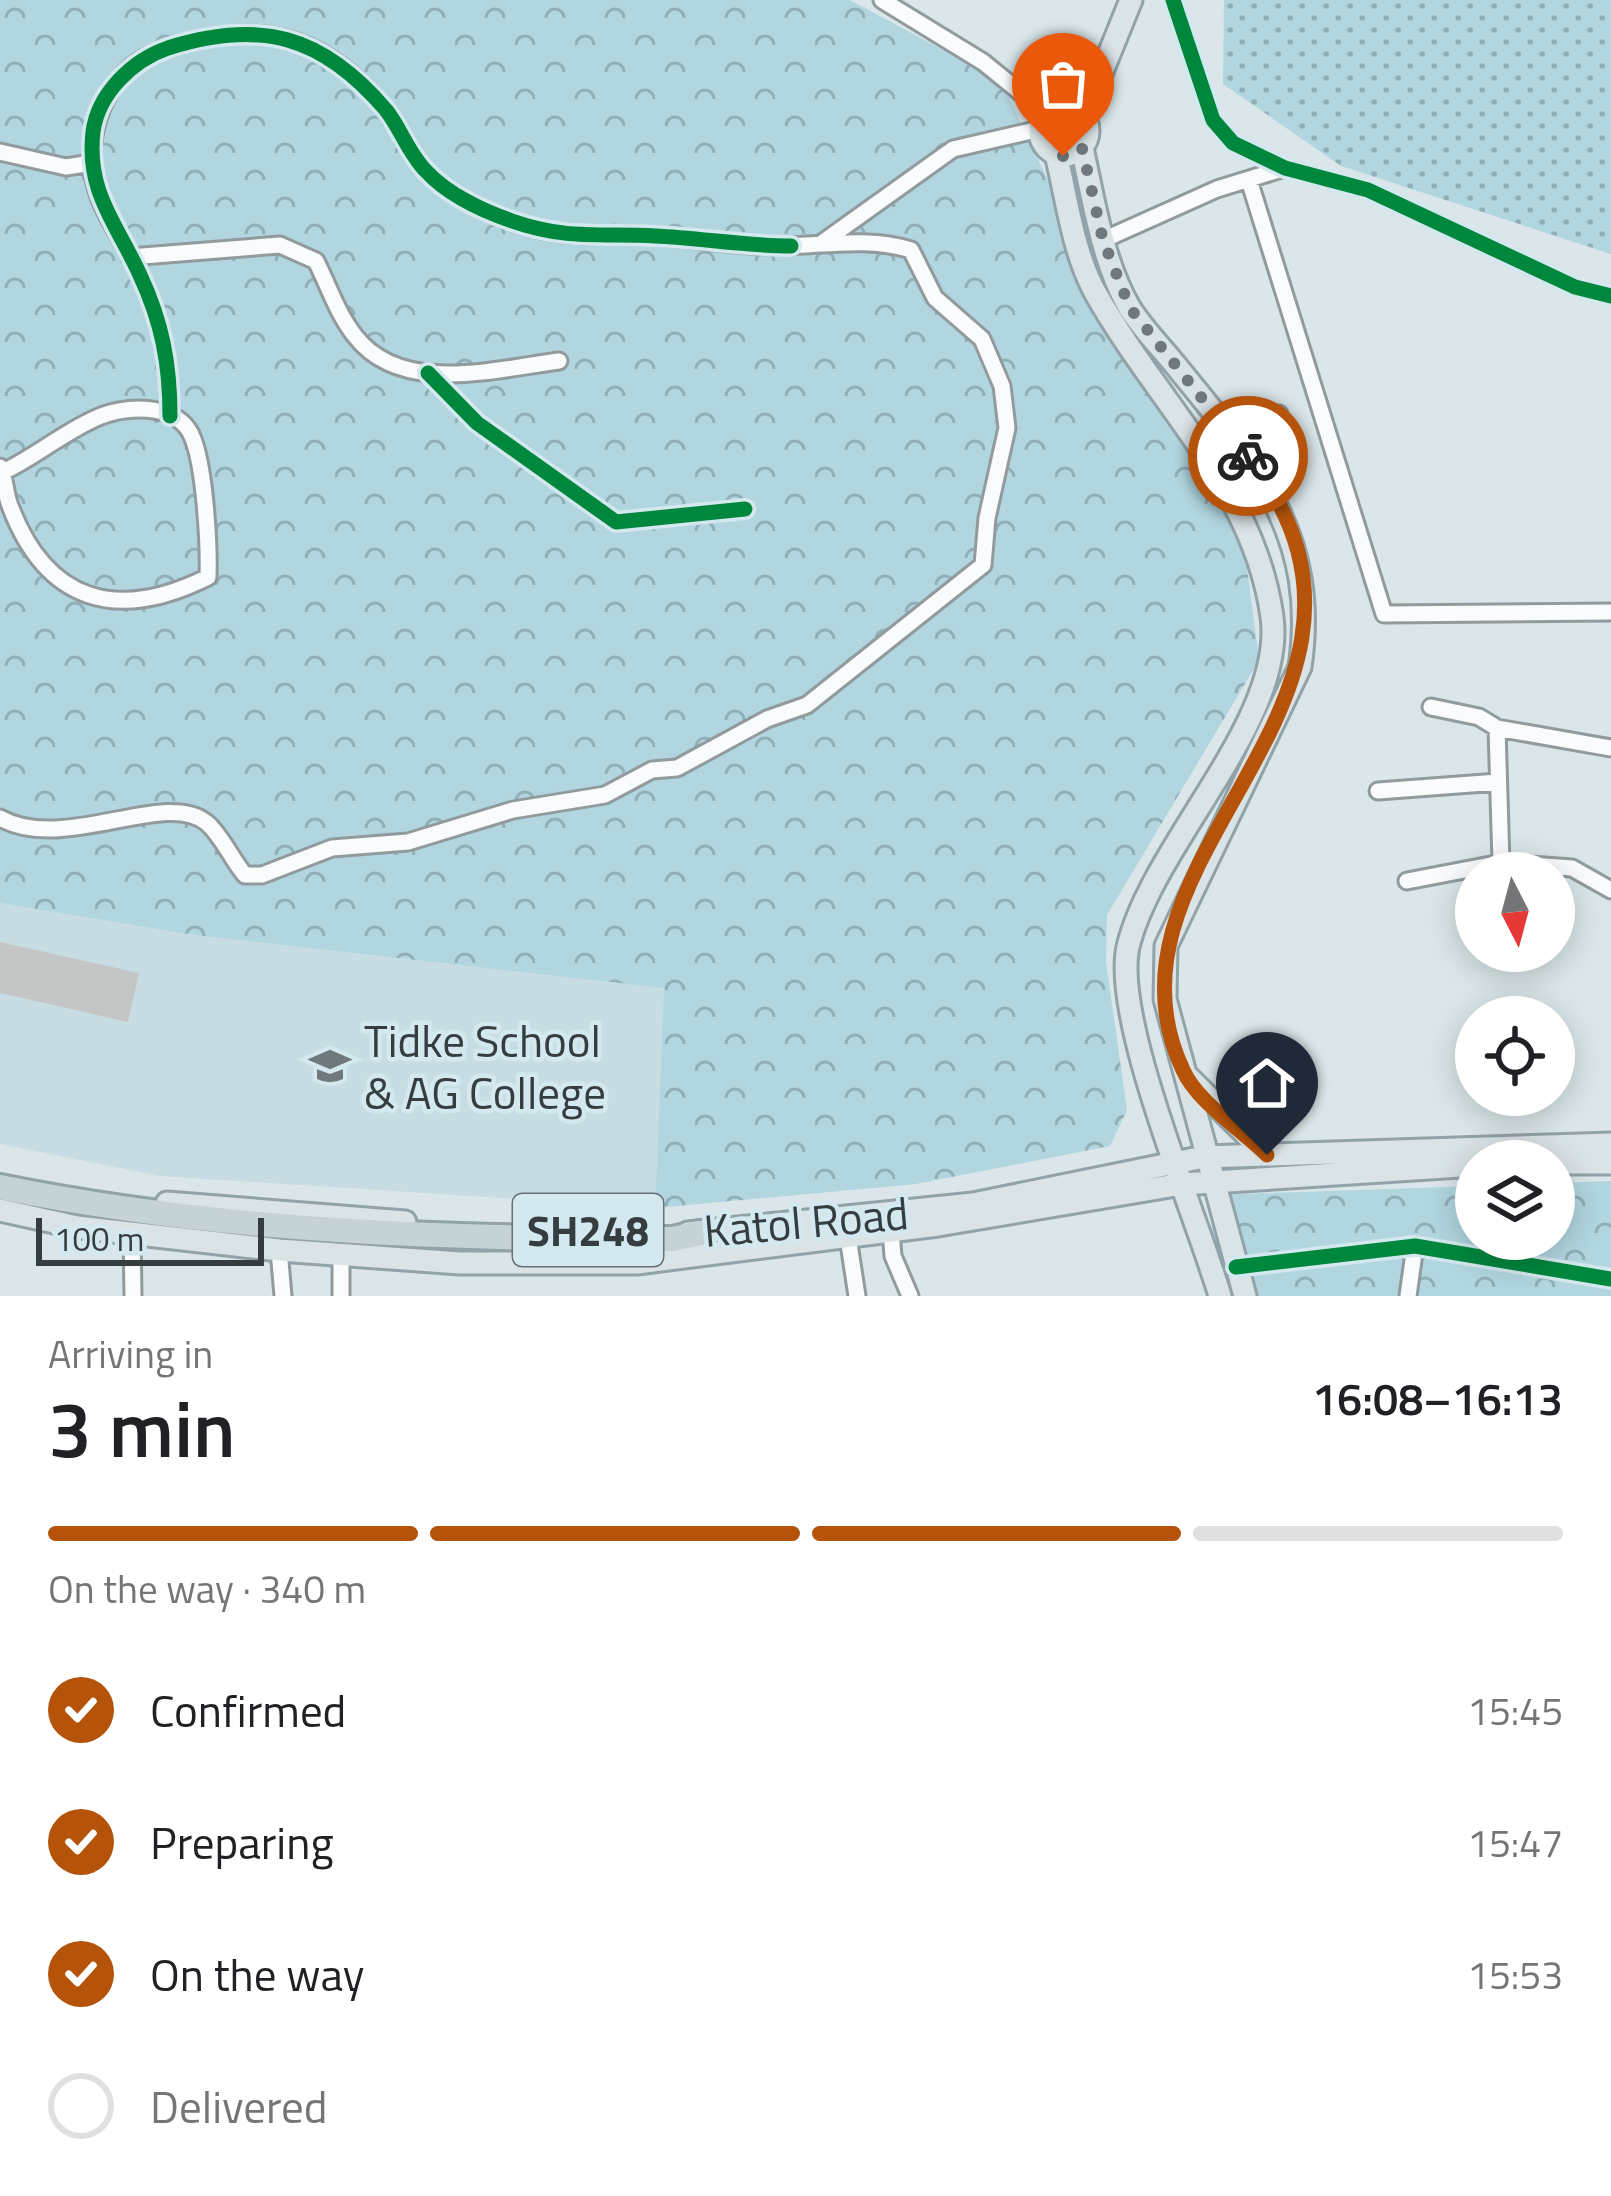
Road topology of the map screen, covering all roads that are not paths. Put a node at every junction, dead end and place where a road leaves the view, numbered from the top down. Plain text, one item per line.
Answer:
1 (882, 0) edge
2 (1131, 0) edge
3 (1173, 0) edge
4 (1084, 116) junction
5 (1044, 122) junction
6 (1082, 148) junction
7 (0, 152) edge
8 (1056, 154) junction
9 (92, 163) junction
10 (1285, 168) junction
11 (1249, 181) junction
12 (1103, 240) junction
13 (820, 244) junction
14 (130, 256) junction
15 (1611, 296) edge
16 (559, 361) dead end
17 (428, 373) junction
18 (1209, 406) junction
19 (1279, 414) dead end
20 (170, 416) junction
21 (1, 469) edge
22 (745, 509) dead end
23 (1611, 612) edge
24 (1432, 706) dead end
25 (1497, 728) junction
26 (1611, 748) edge
27 (1498, 782) junction
28 (1378, 791) dead end
29 (0, 818) edge
30 (1501, 852) edge
31 (1575, 870) edge
32 (1455, 872) edge
33 (1407, 881) dead end
34 (1610, 888) edge
35 (1183, 1072) junction
36 (1611, 1144) edge
37 (1267, 1155) junction
38 (1204, 1157) junction
39 (1575, 1163) edge
40 (1611, 1163) edge
41 (1455, 1166) edge
42 (1178, 1174) junction
43 (0, 1177) edge
44 (1213, 1182) junction
45 (0, 1192) edge
46 (0, 1210) edge
47 (891, 1232) junction
48 (132, 1234) junction
49 (848, 1237) junction
50 (699, 1242) junction
51 (1415, 1246) junction
52 (279, 1250) junction
53 (341, 1253) junction
54 (1237, 1267) junction
55 (1611, 1279) edge
56 (133, 1296) edge
57 (283, 1296) edge
58 (341, 1296) edge
59 (856, 1296) edge
60 (910, 1296) edge
61 (1220, 1296) edge
62 (1245, 1296) edge
63 (1408, 1296) edge

1 - 5 street
2 - 4 main road
3 - 10 street
4 - 5 main road
4 - 6 main road
5 - 8 main road
5 - 13 street
6 - 8 main road
6 - 12 main road
7 - 9 street
8 - 42 main road
9 - 13 street
9 - 14 street
10 - 11 street
10 - 15 street
11 - 12 street
11 - 23 street
12 - 18 main road
13 - 29 street
14 - 17 street
14 - 20 street
16 - 17 street
17 - 22 street
18 - 19 street
18 - 35 main road
20 - 21 street
20 - 21 street
24 - 25 street
25 - 26 street
25 - 27 street
27 - 28 street
27 - 30 street
31 - 34 street
32 - 33 street
35 - 37 main road
35 - 38 main road
36 - 37 main road, Katol Road / SH248
37 - 38 main road, Katol Road / SH248
38 - 42 main road, Katol Road / SH248
38 - 44 main road
39 - 40 main road
41 - 44 main road, Katol Road / SH248
42 - 44 main road, Katol Road / SH248
42 - 47 main road, Katol Road / SH248
42 - 50 main road, Katol Road / SH248
42 - 61 main road
43 - 50 main road, Katol Road / SH248
44 - 54 main road
45 - 50 highway
46 - 48 main road, Katol Road / SH248
47 - 49 main road, Katol Road / SH248
47 - 60 street
48 - 52 main road, Katol Road / SH248
48 - 56 street
49 - 50 main road, Katol Road / SH248
49 - 59 street
50 - 53 main road, Katol Road / SH248
51 - 54 street
51 - 55 street
51 - 63 street
52 - 53 main road, Katol Road / SH248
52 - 57 street
53 - 58 street
54 - 62 main road

